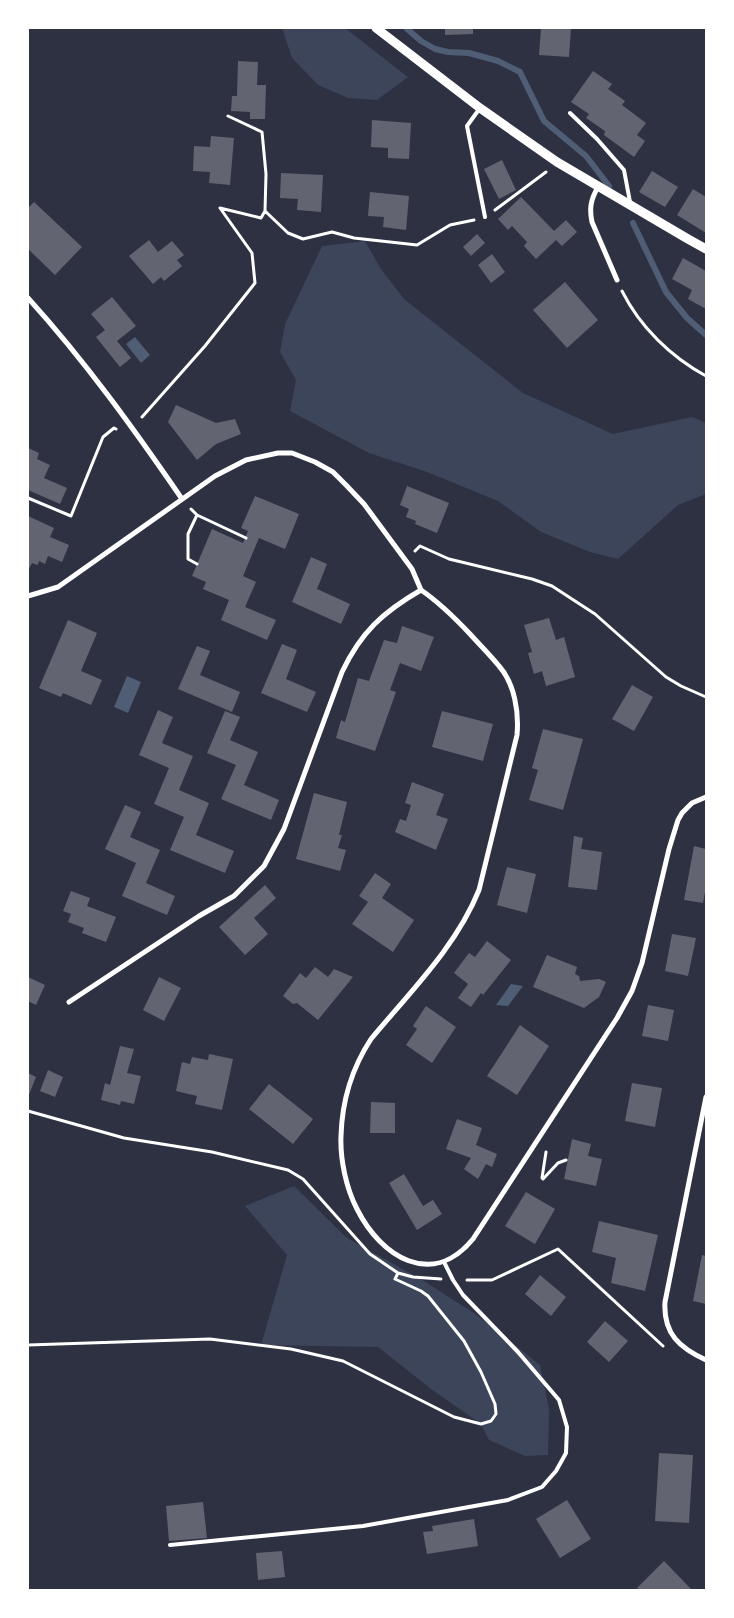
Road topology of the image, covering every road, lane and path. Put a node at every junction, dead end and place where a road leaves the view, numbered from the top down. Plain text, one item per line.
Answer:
1 (376, 28) edge
2 (480, 108) junction
3 (570, 113) dead end
4 (228, 116) dead end
5 (547, 172) dead end
6 (600, 188) junction
7 (630, 205) junction
8 (266, 211) junction
9 (485, 217) junction
10 (706, 249) edge
11 (617, 280) joint
12 (28, 298) edge
13 (706, 376) edge
14 (142, 417) dead end
15 (118, 431) dead end
16 (28, 498) edge
17 (182, 499) junction
18 (191, 509) dead end
19 (197, 515) junction
20 (246, 538) dead end
21 (416, 551) dead end
22 (197, 564) dead end
23 (422, 590) junction
24 (28, 596) edge
25 (706, 697) edge
26 (706, 797) edge
27 (69, 1002) dead end
28 (706, 1097) edge
29 (28, 1111) edge
30 (547, 1145) dead end
31 (566, 1160) dead end
32 (444, 1262) junction
33 (398, 1272) junction
34 (452, 1280) junction
35 (28, 1345) edge
36 (670, 1352) dead end
37 (706, 1360) edge
38 (170, 1545) dead end

1 - 2 street
2 - 6 street
2 - 9 lane
3 - 7 lane
4 - 8 path
5 - 9 path
6 - 7 street
6 - 11 street
7 - 10 street
8 - 9 path
8 - 14 path
11 - 13 path
12 - 17 street
15 - 16 path
17 - 23 street
17 - 24 street
18 - 19 path
19 - 20 path
19 - 22 path
21 - 25 path
23 - 27 street
23 - 32 street
26 - 32 street
28 - 37 street
29 - 33 path
30 - 31 path
32 - 34 lane
33 - 34 path
33 - 35 path
34 - 36 path
34 - 38 lane

